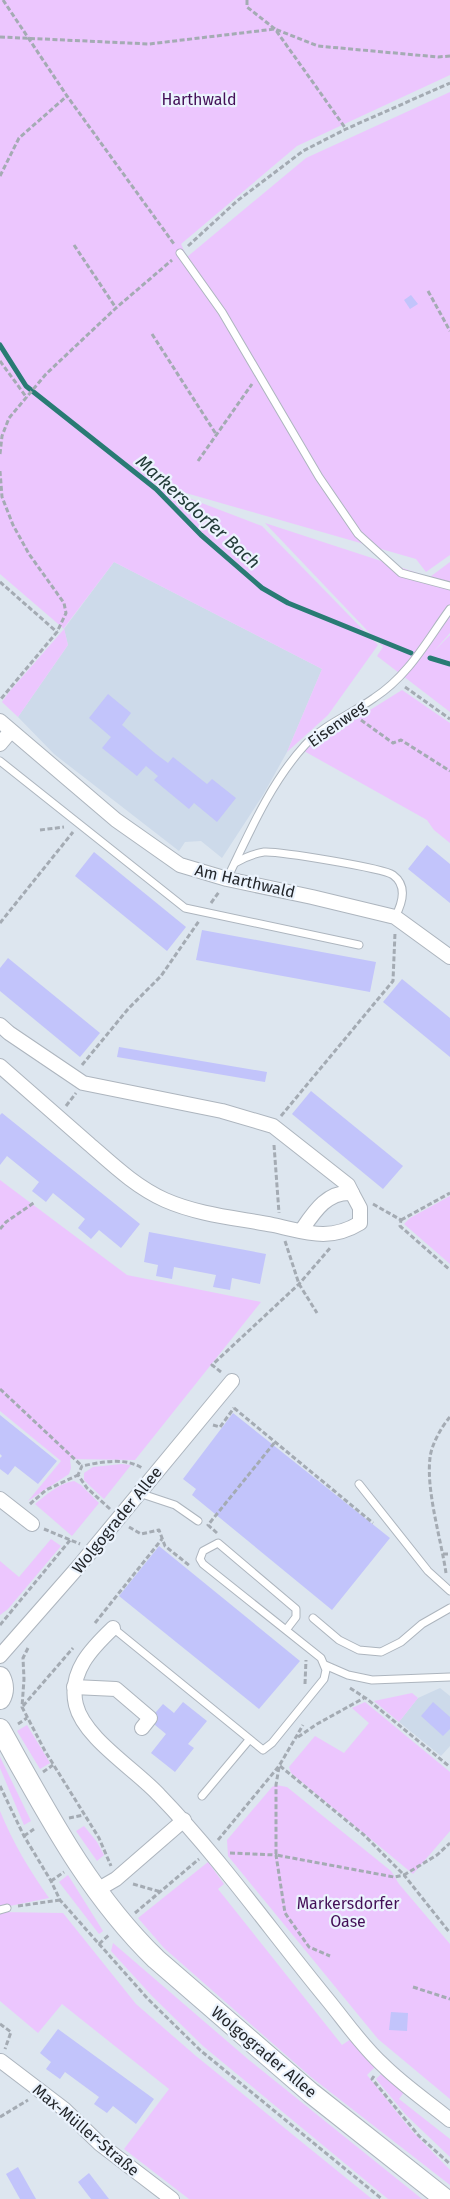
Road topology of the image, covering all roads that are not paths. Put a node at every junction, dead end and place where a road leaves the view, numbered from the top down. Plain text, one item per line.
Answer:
1 (180, 253) road end
2 (450, 586) edge
3 (450, 609) edge
4 (0, 721) edge
5 (10, 732) junction
6 (0, 744) edge
7 (0, 761) edge
8 (235, 863) junction
9 (228, 879) junction
10 (395, 918) junction
11 (360, 945) dead end
12 (450, 957) edge
13 (0, 1025) edge
14 (0, 1066) edge
15 (352, 1193) junction
16 (302, 1231) junction
17 (232, 1381) road end
18 (359, 1484) dead end
19 (139, 1493) junction
20 (0, 1499) edge
21 (198, 1521) dead end
22 (32, 1524) road end
23 (450, 1591) edge
24 (450, 1608) edge
25 (313, 1618) dead end
26 (113, 1628) joint
27 (286, 1630) junction
28 (0, 1656) edge
29 (325, 1669) junction
30 (0, 1677) edge
31 (450, 1677) edge
32 (74, 1687) junction
33 (0, 1699) edge
34 (0, 1728) edge
35 (142, 1728) dead end
36 (249, 1740) junction
37 (202, 1796) dead end
38 (184, 1820) junction
39 (97, 1890) junction
40 (1, 2061) edge
41 (450, 2120) edge
42 (172, 2199) edge
43 (445, 2199) edge

1 - 2 lane
3 - 8 lane, Eisenweg
4 - 5 street, Am Harthwald
5 - 6 street
5 - 9 street, Am Harthwald
7 - 11 lane
8 - 9 lane, Eisenweg
8 - 10 lane
9 - 10 street, Am Harthwald
10 - 12 street, Am Harthwald
13 - 15 street
14 - 16 street
15 - 16 street
15 - 16 street
17 - 19 street, Wolgograder Allee
18 - 23 lane
19 - 21 lane
19 - 28 street, Wolgograder Allee
20 - 22 street
24 - 25 lane
26 - 32 street
26 - 36 lane
27 - 27 lane
27 - 29 lane
29 - 31 lane
29 - 36 lane
30 - 33 main road
32 - 35 street
32 - 38 street
34 - 39 main road, Wolgograder Allee
36 - 37 lane
38 - 39 street
38 - 41 street
39 - 43 main road, Wolgograder Allee
40 - 42 street, Max-Müller-Straße

